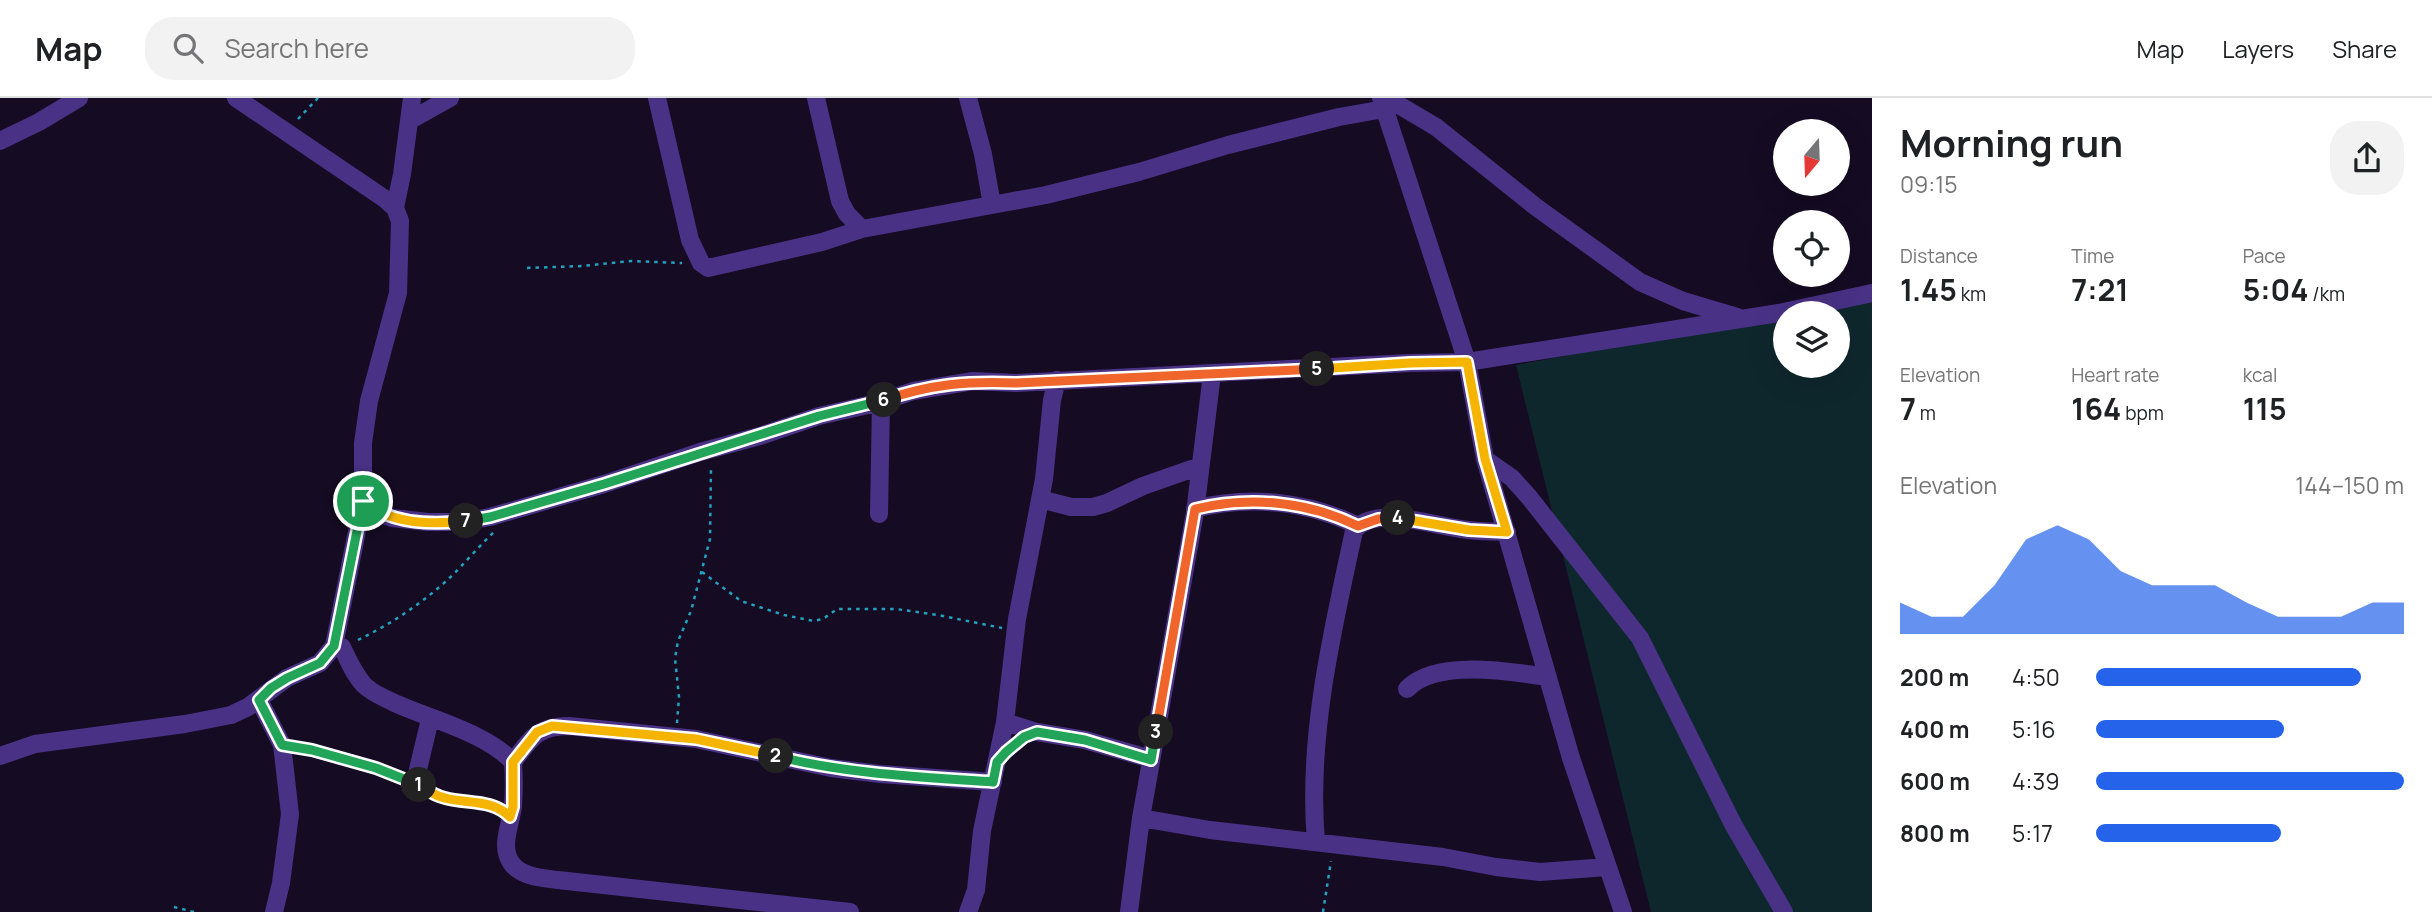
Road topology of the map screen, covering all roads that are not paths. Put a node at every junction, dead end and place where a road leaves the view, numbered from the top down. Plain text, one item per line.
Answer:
1 (79, 98) edge
2 (236, 98) edge
3 (412, 98) edge
4 (450, 98) edge
5 (657, 98) edge
6 (816, 98) edge
7 (968, 98) edge
8 (1384, 102) edge
9 (409, 121) junction
10 (0, 141) edge
11 (992, 205) junction
12 (395, 208) junction
13 (862, 229) junction
14 (1872, 293) edge
15 (1744, 319) junction
16 (1467, 362) junction
17 (1212, 374) junction
18 (1057, 380) junction
19 (881, 402) junction
20 (1485, 459) junction
21 (1200, 466) junction
22 (1040, 499) junction
23 (363, 501) junction
24 (1195, 509) junction
25 (879, 514) dead end
26 (1358, 526) junction
27 (1507, 532) junction
28 (342, 647) road end
29 (1547, 677) junction
30 (1407, 689) dead end
31 (259, 700) junction
32 (430, 719) junction
33 (1005, 722) junction
34 (1037, 732) junction
35 (0, 756) edge
36 (1151, 760) junction
37 (513, 762) junction
38 (997, 762) junction
39 (415, 782) road end
40 (993, 782) junction
41 (1141, 818) junction
42 (1324, 843) junction
43 (1607, 867) junction
44 (274, 912) edge
45 (850, 912) edge
46 (968, 912) edge
47 (1129, 912) edge
48 (1623, 912) edge
49 (1784, 912) edge

1 - 10 street
2 - 12 street
3 - 9 street
4 - 9 street
5 - 13 street
6 - 13 street
7 - 11 street
8 - 11 street
8 - 15 street
8 - 16 street
9 - 12 street
11 - 13 street
12 - 23 street
14 - 15 street
15 - 16 street
16 - 17 street
16 - 20 street
17 - 18 street
17 - 21 street
18 - 19 street
18 - 22 street
19 - 23 street
19 - 25 street
20 - 27 street
20 - 49 street
21 - 22 street
21 - 24 street
22 - 33 street
23 - 31 street
24 - 26 street
24 - 36 street
26 - 27 street
26 - 42 street
27 - 29 street
28 - 32 street
29 - 30 street
29 - 43 street
31 - 35 street
31 - 44 street
32 - 37 street
32 - 39 street
33 - 34 street
33 - 38 street
34 - 36 street
34 - 38 street
36 - 41 street
37 - 40 street
37 - 45 street
38 - 40 street
40 - 46 street
41 - 42 street
41 - 47 street
42 - 43 street
43 - 48 street

